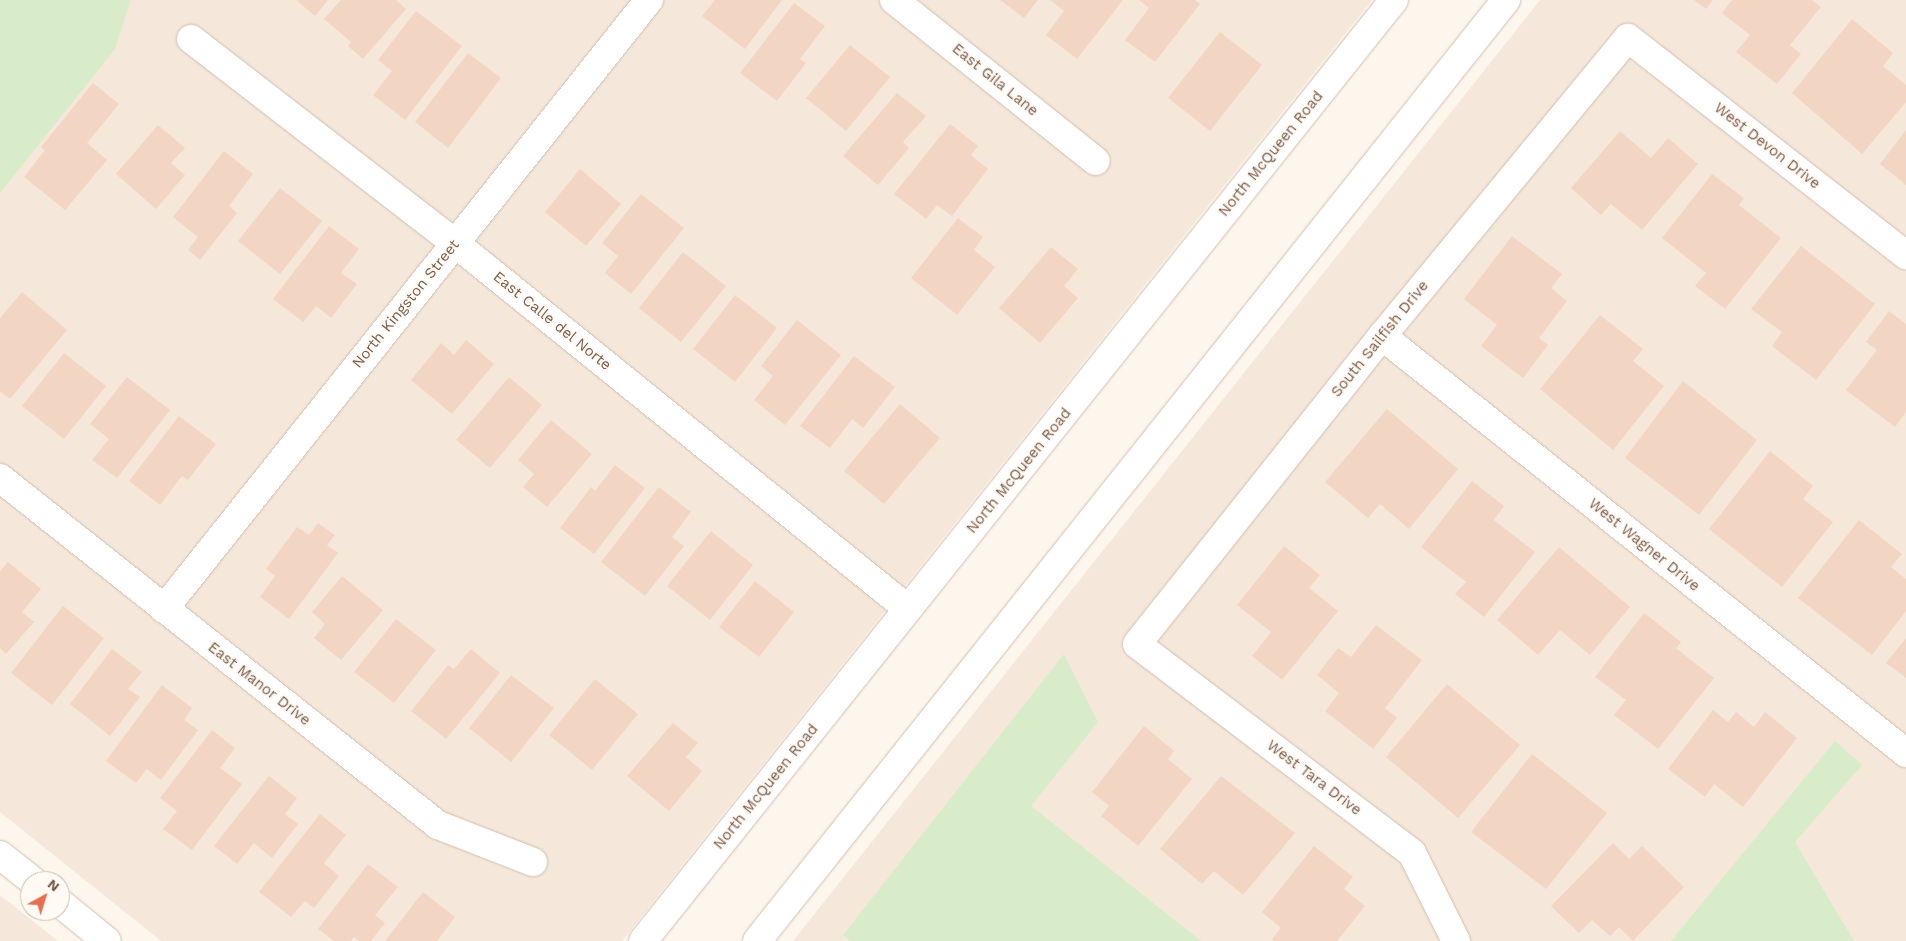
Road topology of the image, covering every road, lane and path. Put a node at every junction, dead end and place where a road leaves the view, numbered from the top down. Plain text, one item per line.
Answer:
1 (648, 0) edge
2 (894, 0) edge
3 (1394, 0) edge
4 (1506, 0) edge
5 (1628, 38) joint
6 (191, 39) dead end
7 (1096, 160) dead end
8 (455, 243) junction
9 (1906, 255) edge
10 (1382, 336) junction
11 (0, 478) edge
12 (164, 609) junction
13 (908, 609) junction
14 (1137, 644) joint
15 (1906, 754) edge
16 (0, 855) edge
17 (533, 862) dead end
18 (20, 871) edge
19 (70, 911) edge
20 (107, 941) edge
21 (643, 941) edge
22 (757, 941) edge
23 (1456, 941) edge

1 - 8 street, North Kingston Street
2 - 7 street, East Gila Lane
3 - 13 street, North McQueen Road
4 - 22 street
5 - 9 street, West Devon Drive
5 - 10 street, South Sailfish Drive
6 - 8 street, East Calle del Norte
8 - 12 street, North Kingston Street
8 - 13 street, East Calle del Norte
10 - 14 street, South Sailfish Drive
10 - 15 street, West Wagner Drive
11 - 12 street, East Manor Drive
12 - 17 street, East Manor Drive
13 - 21 street, North McQueen Road
14 - 23 street, West Tara Drive
16 - 18 street
19 - 20 street

